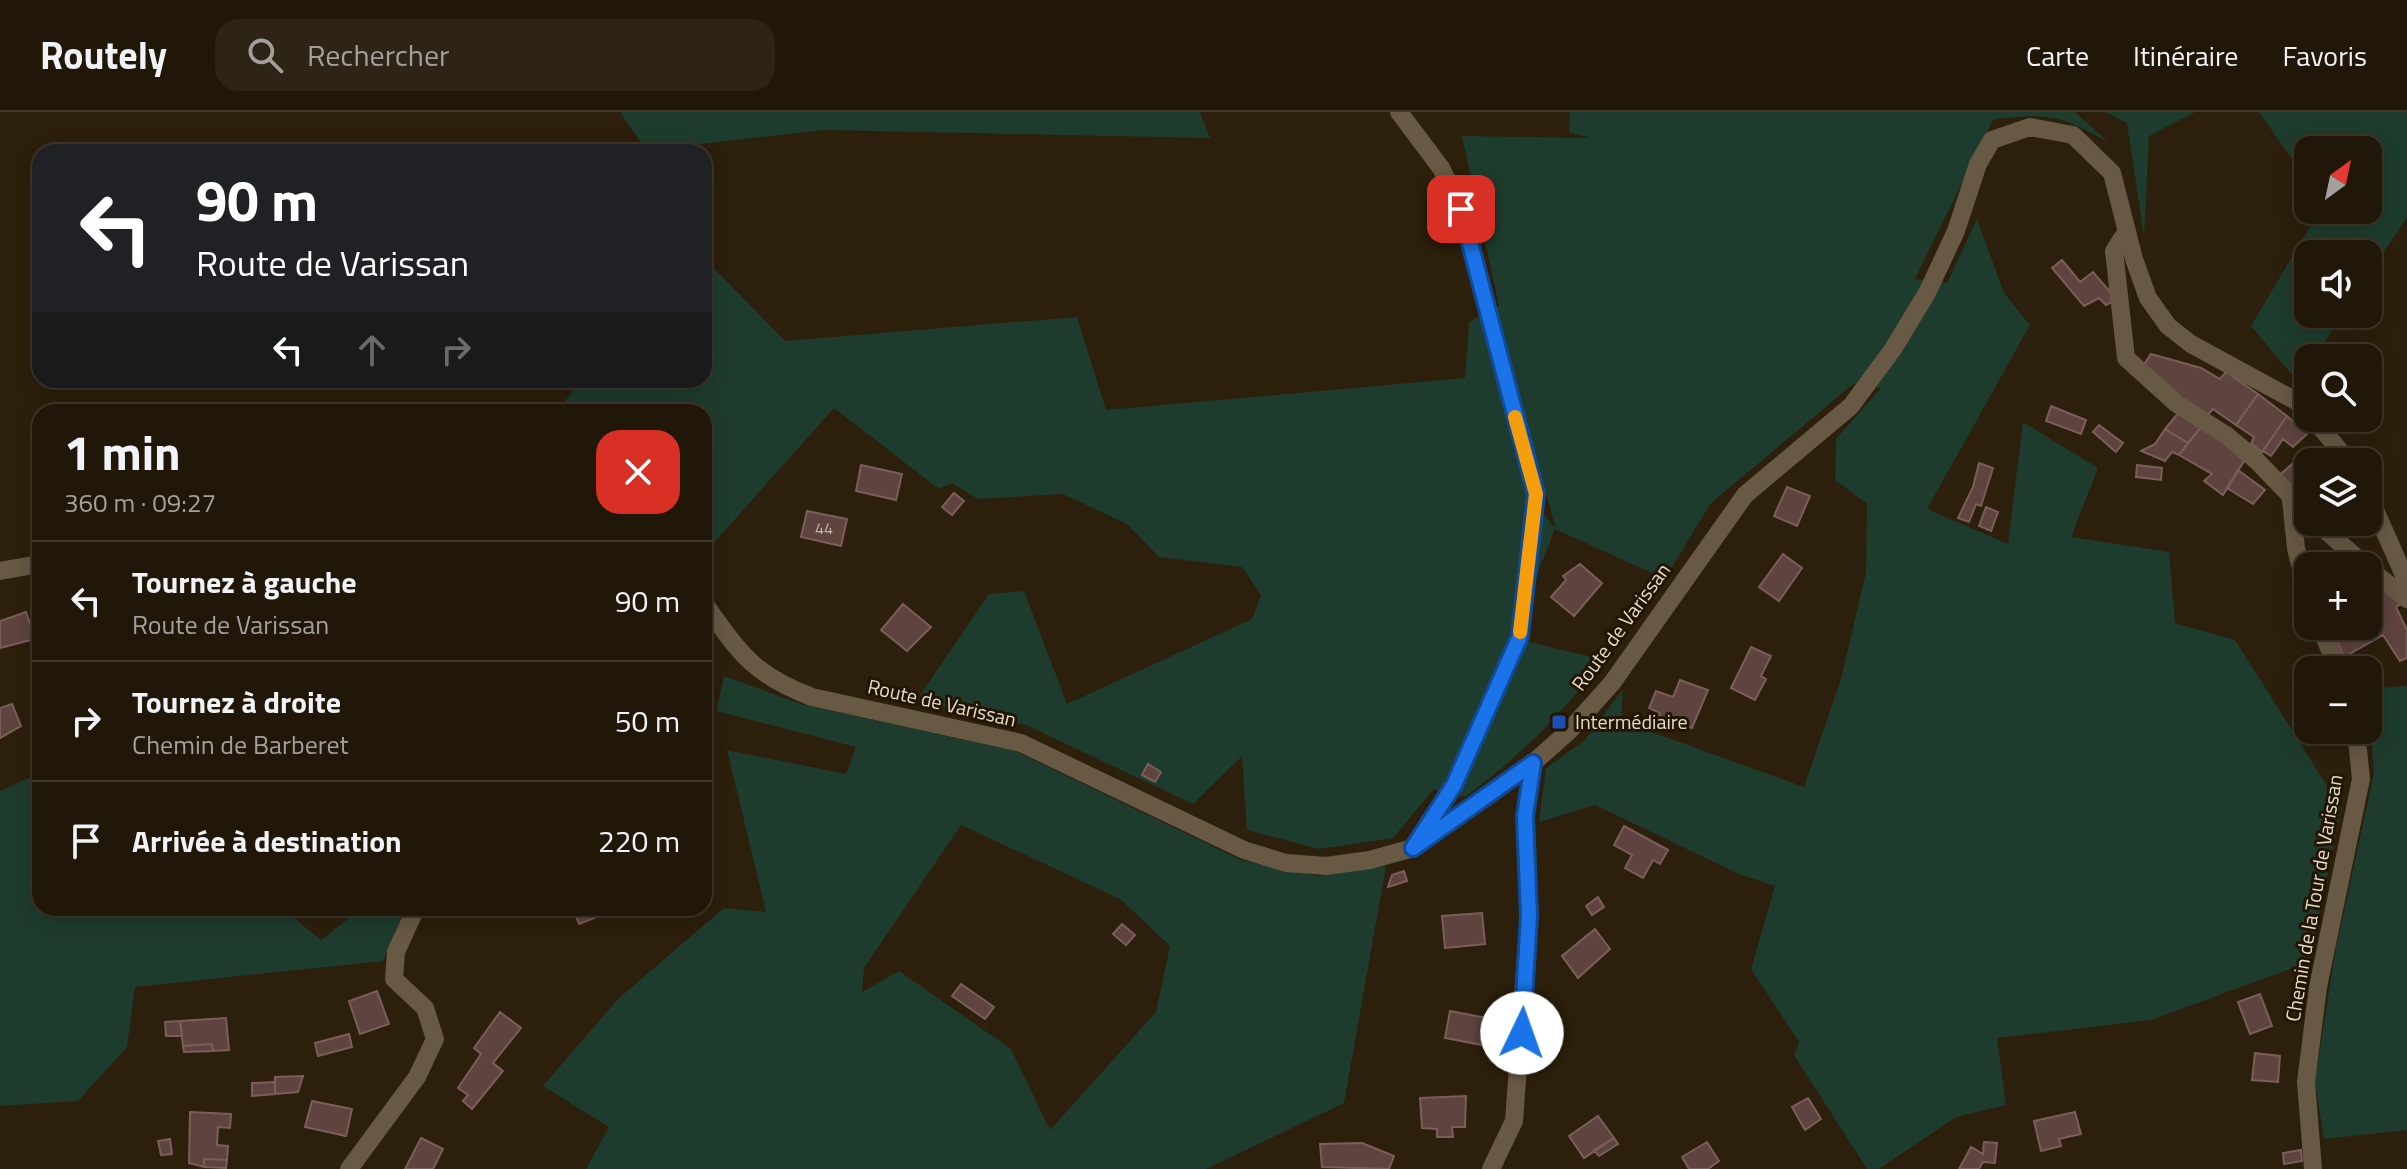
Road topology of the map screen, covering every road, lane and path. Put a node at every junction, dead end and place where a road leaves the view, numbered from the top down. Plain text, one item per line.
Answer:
1 (1399, 112) edge
2 (2127, 231) junction
3 (2294, 400) edge
4 (2324, 432) edge
5 (2338, 448) edge
6 (2291, 500) junction
7 (2294, 502) edge
8 (2382, 526) edge
9 (2332, 536) edge
10 (2297, 552) edge
11 (2350, 552) edge
12 (32, 565) edge
13 (0, 571) edge
14 (2382, 579) edge
15 (2407, 582) edge
16 (2407, 599) edge
17 (712, 614) edge
18 (2357, 744) edge
19 (1533, 763) junction
20 (1413, 848) junction
21 (412, 916) edge
22 (349, 1169) edge
23 (1491, 1169) edge
24 (2313, 1169) edge

1 - 20 street
2 - 3 street, Route de Varissan
2 - 6 street
2 - 19 street, Route de Varissan
4 - 5 street
6 - 7 street
6 - 10 street
8 - 15 street
9 - 11 street
12 - 13 street
14 - 16 street
17 - 20 street, Route de Varissan
18 - 24 street, Chemin de la Tour de Varissan
19 - 20 street, Route de Varissan
19 - 23 street
21 - 22 street

